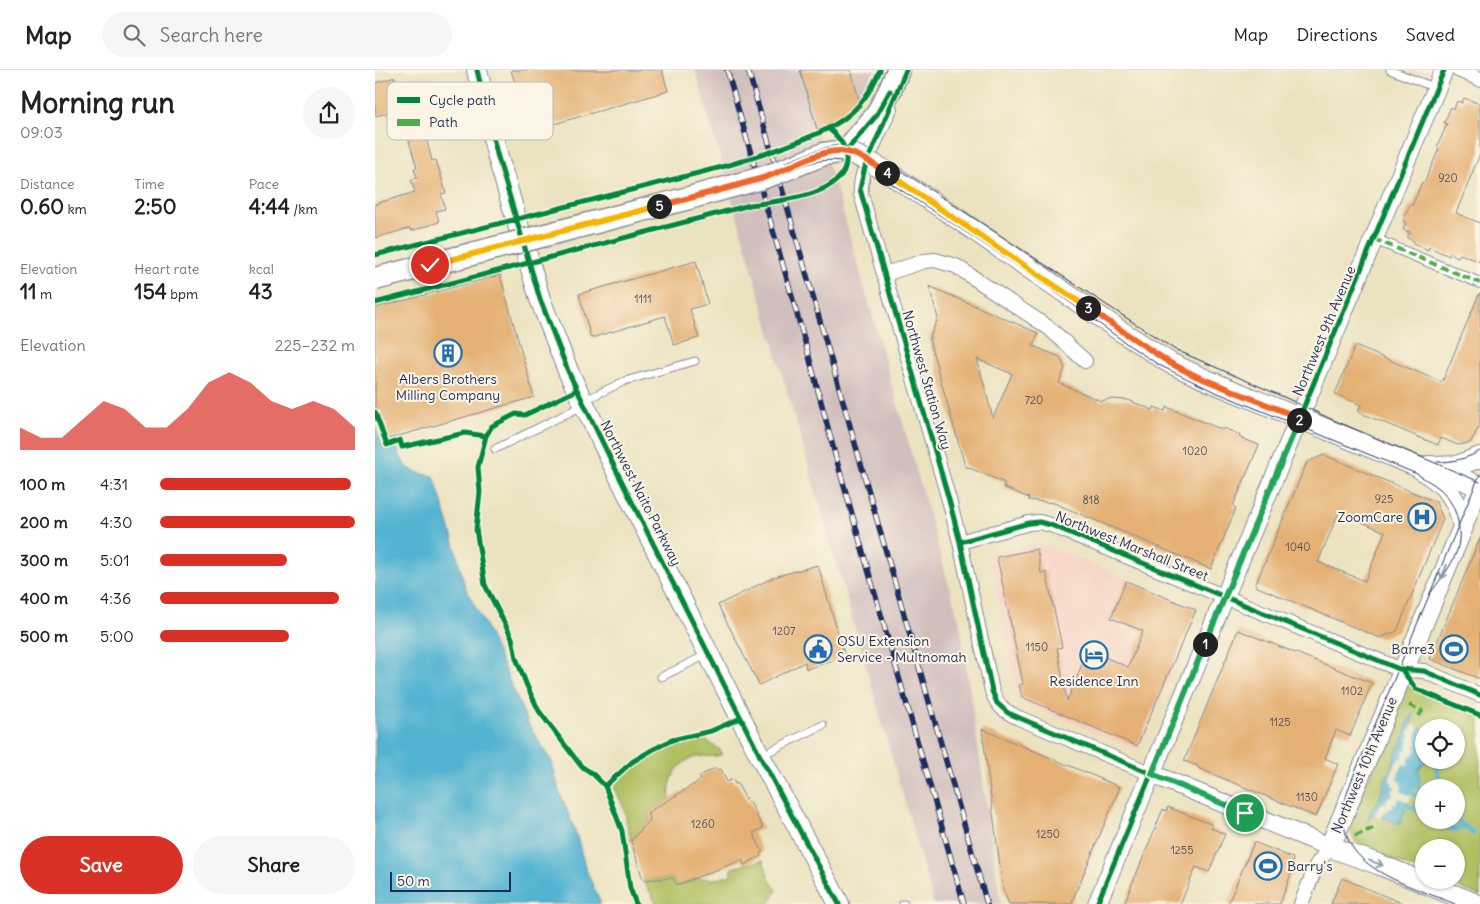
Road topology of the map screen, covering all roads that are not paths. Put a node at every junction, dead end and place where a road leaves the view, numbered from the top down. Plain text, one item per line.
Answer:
1 (898, 70) edge
2 (906, 70) edge
3 (1390, 70) edge
4 (1444, 70) edge
5 (1458, 70) edge
6 (1480, 79) edge
7 (1436, 88) junction
8 (494, 140) edge
9 (847, 152) junction
10 (1374, 239) junction
11 (523, 241) junction
12 (885, 274) junction
13 (375, 279) edge
14 (1480, 283) edge
15 (695, 361) dead end
16 (1085, 362) dead end
17 (583, 403) junction
18 (1300, 418) junction
19 (495, 449) dead end
20 (1480, 457) edge
21 (1424, 466) junction
22 (1480, 486) edge
23 (1463, 527) junction
24 (960, 542) junction
25 (1225, 596) junction
26 (709, 653) junction
27 (1403, 670) junction
28 (661, 677) dead end
29 (1480, 695) edge
30 (823, 725) dead end
31 (760, 756) junction
32 (1152, 774) junction
33 (1330, 847) junction
34 (839, 904) edge
35 (1097, 904) edge
36 (1301, 904) edge
37 (1476, 904) edge

1 - 9 main road
2 - 12 street, Northwest Station Way
3 - 7 lane
4 - 7 street, Northwest 9th Avenue
5 - 6 street
7 - 10 street, Northwest 9th Avenue
8 - 11 main road, Northwest Naito Parkway
9 - 11 main road, bridge
9 - 18 main road, bridge
10 - 14 street
10 - 18 street, Northwest 9th Avenue
11 - 13 main road, bridge
11 - 17 main road, Northwest Naito Parkway
12 - 16 street
12 - 24 street, Northwest Station Way
15 - 17 lane
17 - 19 lane
17 - 26 main road, Northwest Naito Parkway
18 - 21 main road
18 - 25 street, Northwest 9th Avenue
20 - 21 main road
21 - 22 main road
21 - 23 main road
22 - 23 street, Northwest 10th Avenue
23 -> 27 main road, Northwest 10th Avenue
24 - 25 street, Northwest Marshall Street
24 - 32 street, Northwest Station Way
25 - 27 street, Northwest Marshall Street
25 - 32 street, Northwest 9th Avenue
26 - 28 lane
26 - 31 main road, Northwest Naito Parkway
27 - 29 street, Northwest Marshall Street
27 - 33 main road, Northwest 10th Avenue
30 - 31 lane
31 - 34 main road, Northwest Naito Parkway
32 - 33 street
32 - 35 street, Northwest 9th Avenue
33 - 36 street, Northwest 10th Avenue
33 -> 37 main road

